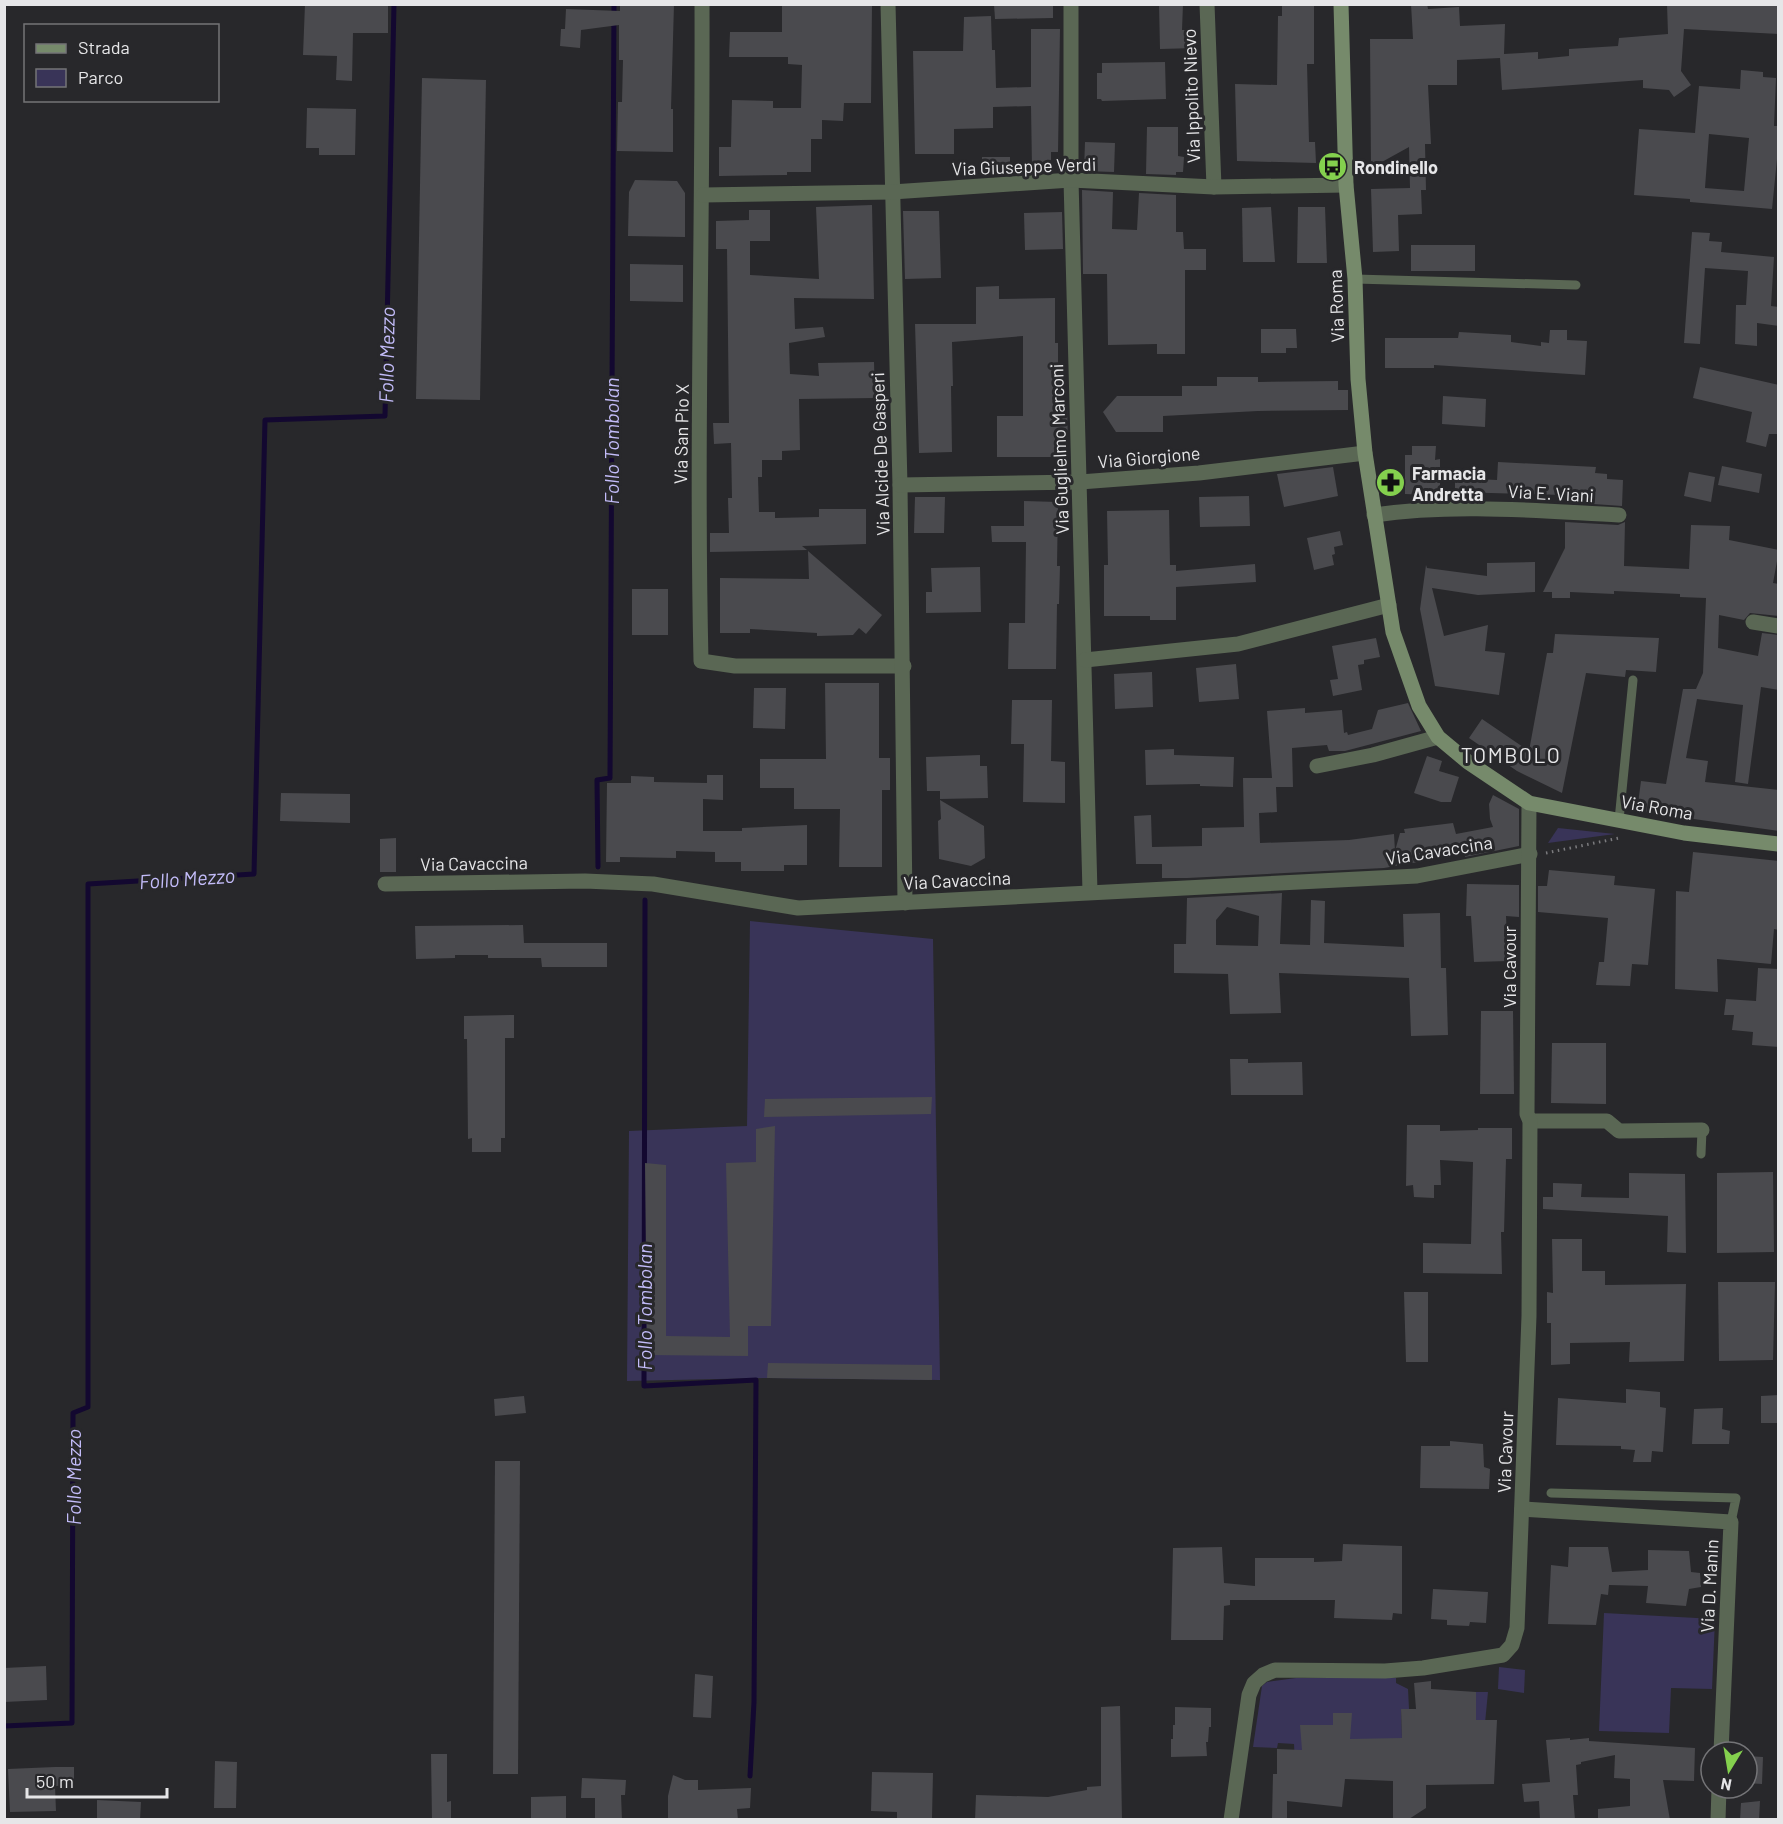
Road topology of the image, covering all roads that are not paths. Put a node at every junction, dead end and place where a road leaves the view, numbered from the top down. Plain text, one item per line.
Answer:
1 (702, 4) edge
2 (888, 4) edge
3 (1071, 4) edge
4 (1207, 4) edge
5 (1341, 4) edge
6 (1071, 180) junction
7 (1346, 185) junction
8 (1214, 187) junction
9 (891, 192) junction
10 (703, 195) junction
11 (1355, 279) junction
12 (1575, 285) dead end
13 (1365, 453) junction
14 (1080, 482) junction
15 (900, 485) junction
16 (1374, 515) junction
17 (1619, 515) dead end
18 (1389, 605) junction
19 (1753, 622) dead end
20 (1779, 626) edge
21 (1085, 660) junction
22 (904, 666) junction
23 (1634, 680) dead end
24 (1438, 737) junction
25 (1317, 765) dead end
26 (1530, 803) junction
27 (1619, 820) junction
28 (1779, 844) edge
29 (1530, 854) junction
30 (385, 884) dead end
31 (1090, 892) junction
32 (905, 903) junction
33 (1530, 1121) junction
34 (1702, 1130) joint
35 (1701, 1154) dead end
36 (1551, 1493) dead end
37 (1522, 1509) junction
38 (1731, 1522) junction
39 (1722, 1740) edge
40 (1719, 1800) edge
41 (1231, 1820) edge
42 (1718, 1820) edge

1 - 10 street, Via San Pio X
2 - 9 street, Via Alcide De Gasperi
3 - 6 street, Via Guglielmo Marconi
4 - 8 street, Via Ippolito Nievo
5 - 7 main road, Via Roma
6 - 8 street, Via Giuseppe Verdi
6 - 9 street, Via Giuseppe Verdi
6 - 14 street, Via Guglielmo Marconi
7 - 8 street, Via Giuseppe Verdi
7 - 11 main road, Via Roma
9 - 10 street, Via Giuseppe Verdi
9 - 15 street, Via Alcide De Gasperi
10 - 22 street, Via San Pio X
11 - 12 lane
11 - 13 main road, Via Roma
13 - 14 street, Via Giorgione
13 - 16 main road, Via Roma
14 - 15 street, Via Giorgione
14 - 21 street, Via Guglielmo Marconi
15 - 22 street, Via Alcide De Gasperi
16 - 17 street, Via E. Viani
16 - 18 main road, Via Roma
18 - 21 street
18 - 24 main road, Via Roma
19 - 20 street
21 - 31 street, Via Guglielmo Marconi
22 - 32 street, Via Alcide De Gasperi
23 - 27 lane
24 - 25 street
24 - 26 main road, Via Roma
26 - 27 main road, Via Roma
26 - 29 street
27 - 28 main road, Via Roma
29 - 31 street, Via Cavaccina
29 - 33 street, Via Cavour
30 - 32 street, Via Cavaccina
31 - 32 street, Via Cavaccina
33 - 34 street
33 - 37 street, Via Cavour
34 - 35 lane
36 - 38 lane
37 - 38 street, Via D. Manin
37 - 41 street, Via Cavour
38 - 39 street, Via D. Manin
40 - 42 street

